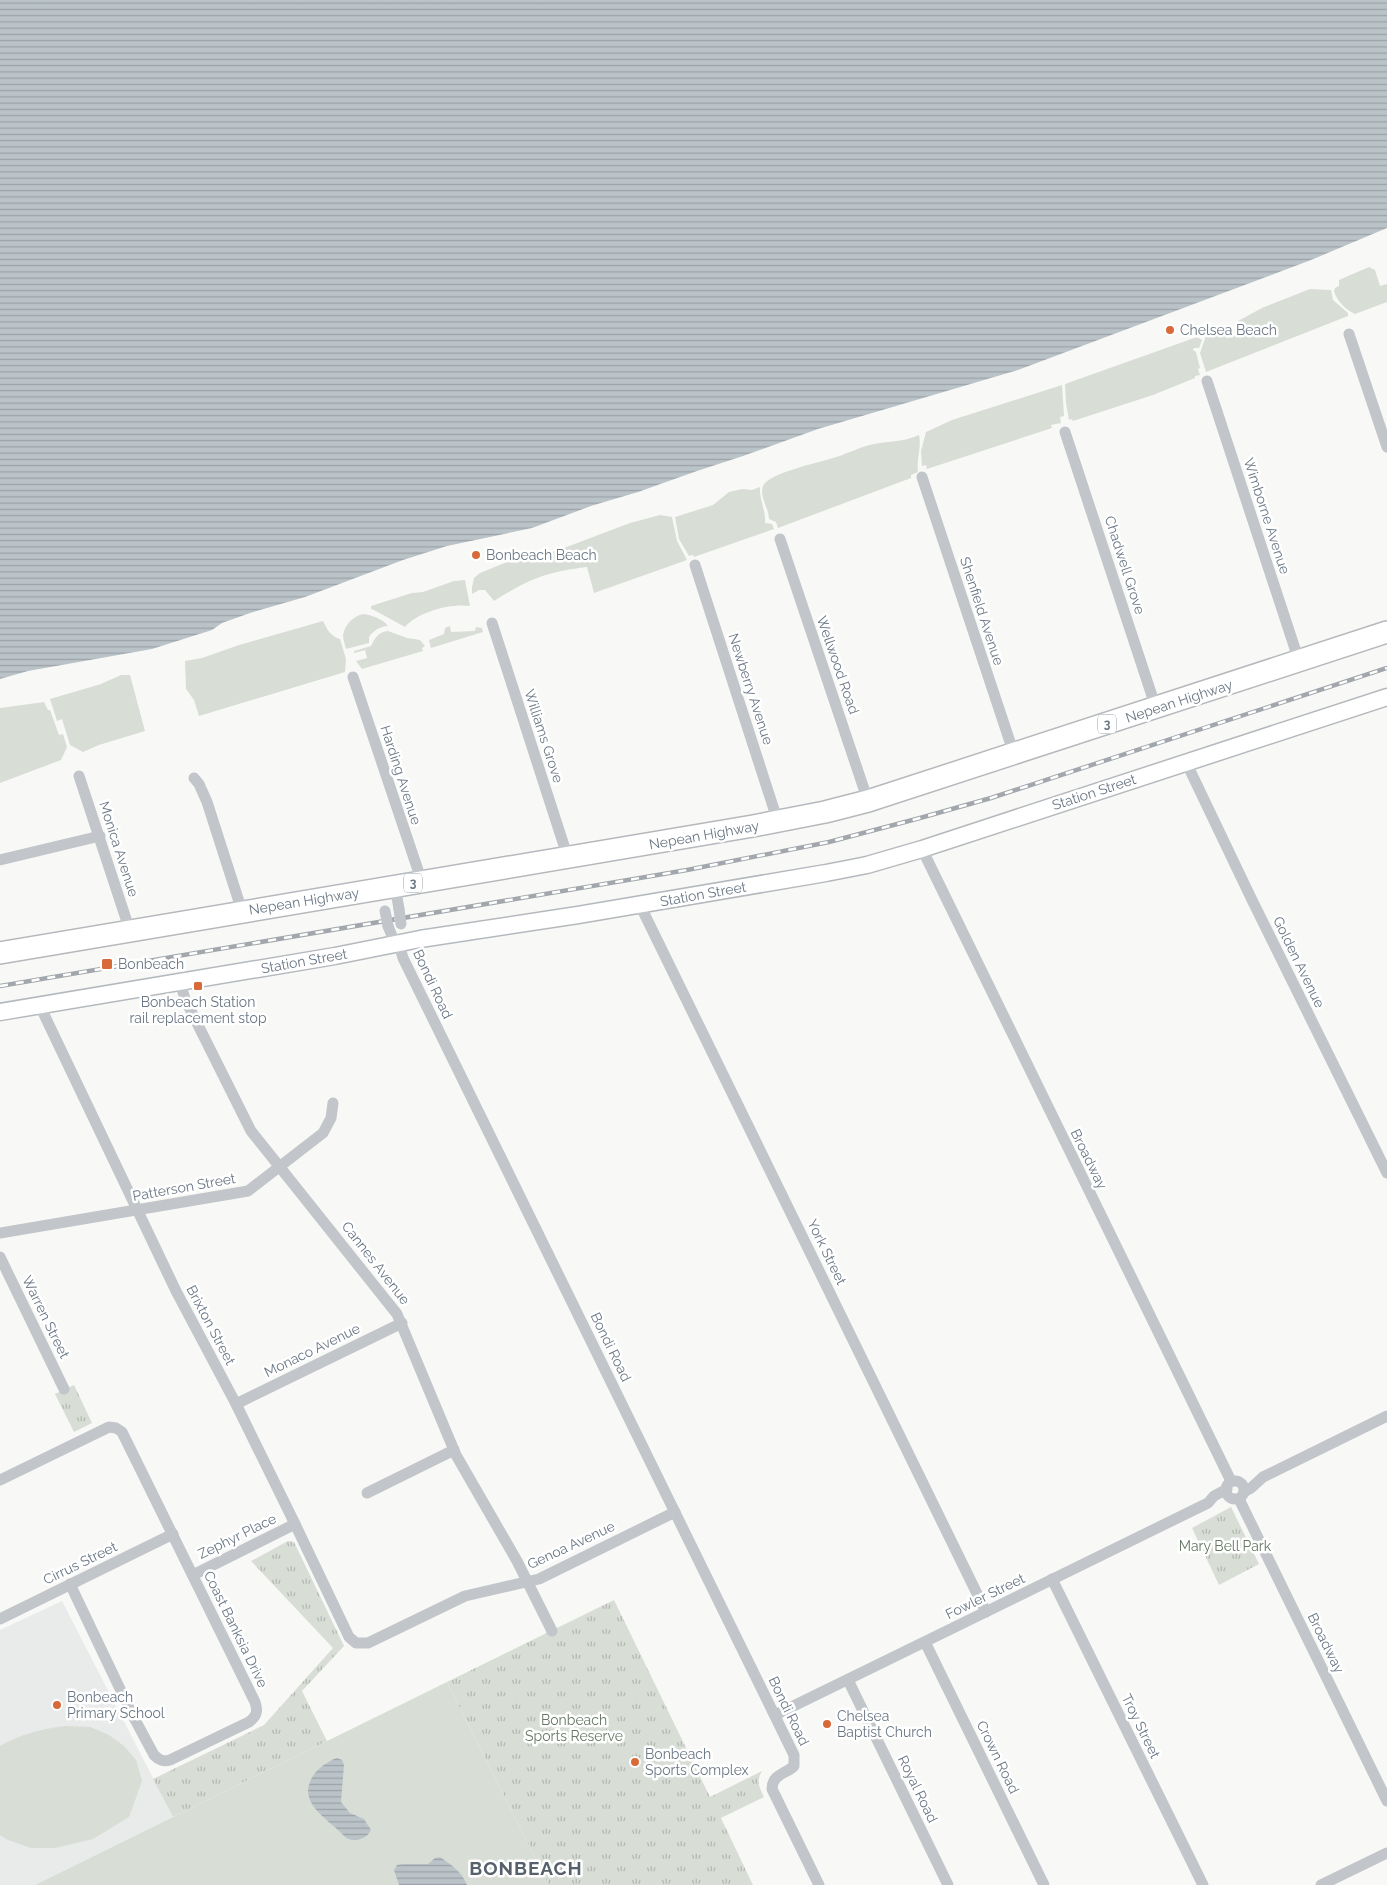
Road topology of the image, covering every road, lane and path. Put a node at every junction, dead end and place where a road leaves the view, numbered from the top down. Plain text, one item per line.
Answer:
1 (1349, 334) dead end
2 (1207, 381) dead end
3 (1065, 432) dead end
4 (1387, 446) edge
5 (922, 477) dead end
6 (780, 539) dead end
7 (695, 565) dead end
8 (492, 623) dead end
9 (1387, 632) edge
10 (1299, 661) junction
11 (353, 677) dead end
12 (1387, 696) edge
13 (1156, 708) junction
14 (1014, 754) junction
15 (1186, 762) junction
16 (79, 776) dead end
17 (194, 778) dead end
18 (868, 801) junction
19 (778, 822) junction
20 (100, 836) junction
21 (922, 849) junction
22 (568, 858) junction
23 (0, 860) edge
24 (422, 882) junction
25 (388, 887) junction
26 (640, 905) junction
27 (242, 912) junction
28 (130, 931) junction
29 (398, 944) junction
30 (0, 953) edge
31 (180, 982) junction
32 (40, 1006) junction
33 (0, 1012) edge
34 (333, 1103) dead end
35 (280, 1166) junction
36 (1387, 1173) edge
37 (138, 1210) junction
38 (0, 1233) edge
39 (0, 1257) edge
40 (402, 1323) junction
41 (64, 1389) dead end
42 (236, 1404) junction
43 (1387, 1416) edge
44 (454, 1450) junction
45 (0, 1480) edge
46 (1235, 1490) junction
47 (367, 1493) dead end
48 (675, 1512) junction
49 (295, 1524) junction
50 (172, 1534) junction
51 (193, 1575) junction
52 (1052, 1579) junction
53 (528, 1581) junction
54 (70, 1584) junction
55 (986, 1612) junction
56 (0, 1619) edge
57 (552, 1631) dead end
58 (925, 1642) junction
59 (368, 1643) joint
60 (848, 1680) junction
61 (775, 1715) junction
62 (1387, 1801) edge
63 (1387, 1853) edge
64 (819, 1885) edge
65 (948, 1885) edge
66 (1044, 1885) edge
67 (1203, 1885) edge
68 (1321, 1885) edge

1 - 4 street
2 - 10 street, Wimborne Avenue
3 - 13 street, Chadwell Grove
5 - 14 street, Shenfield Avenue
6 - 18 street, Wellwood Road
7 - 19 street, Newberry Avenue
8 - 22 street, Williams Grove
9 - 10 highway, Nepean Highway / 3
10 - 13 highway, Nepean Highway / 3
11 - 24 street, Harding Avenue
12 - 15 street, Station Street
13 - 14 highway, Nepean Highway / 3
14 - 18 highway, Nepean Highway / 3
15 - 21 street, Station Street
15 - 36 street, Golden Avenue
16 - 20 street, Monica Avenue
17 - 27 street
18 - 19 highway, Nepean Highway / 3
19 - 22 highway, Nepean Highway / 3
20 - 23 street
20 - 28 street, Monica Avenue
21 - 26 street, Station Street
21 - 46 street, Broadway
22 - 24 highway, Nepean Highway / 3
24 - 25 highway, Nepean Highway / 3
25 - 27 highway, Nepean Highway / 3
25 - 29 street, Bondi Road, bridge
25 - 29 street, Bondi Road, bridge
26 - 29 street, Station Street
26 - 55 street, York Street
27 - 28 highway, Nepean Highway / 3
28 - 30 highway, Nepean Highway / 3
29 - 31 street, Station Street
29 - 48 street, Bondi Road
31 - 32 street, Station Street
31 - 35 street, Cannes Avenue
32 - 33 street, Station Street
32 - 37 street, Brixton Street
34 - 35 street, Patterson Street
35 - 37 street, Patterson Street
35 - 40 street, Cannes Avenue
37 - 38 street, Patterson Street
37 - 42 street, Brixton Street
39 - 41 street, Warren Street
40 - 42 street, Monaco Avenue
40 - 44 street, Cannes Avenue
42 - 49 street, Brixton Street
43 - 46 street, Fowler Street
44 - 47 street
44 - 53 street, Cannes Avenue
45 - 50 street, Coast Banksia Drive
46 - 52 street, Fowler Street
46 - 62 street, Broadway
48 - 53 street, Genoa Avenue
48 - 61 street, Bondi Road
49 - 51 street, Zephyr Place
49 - 59 street, Brixton Street
50 - 51 street, Coast Banksia Drive
50 - 54 street, Cirrus Street
51 - 54 street, Coast Banksia Drive
52 - 55 street, Fowler Street
52 - 67 street, Troy Street
53 - 57 street, Cannes Avenue
53 - 59 street, Genoa Avenue
54 - 56 street, Cirrus Street
55 - 58 street, Fowler Street
58 - 60 street, Fowler Street
58 - 66 street, Crown Road
60 - 61 street, Fowler Street
60 - 65 street, Royal Road
61 - 64 street, Bondi Road
63 - 68 street

